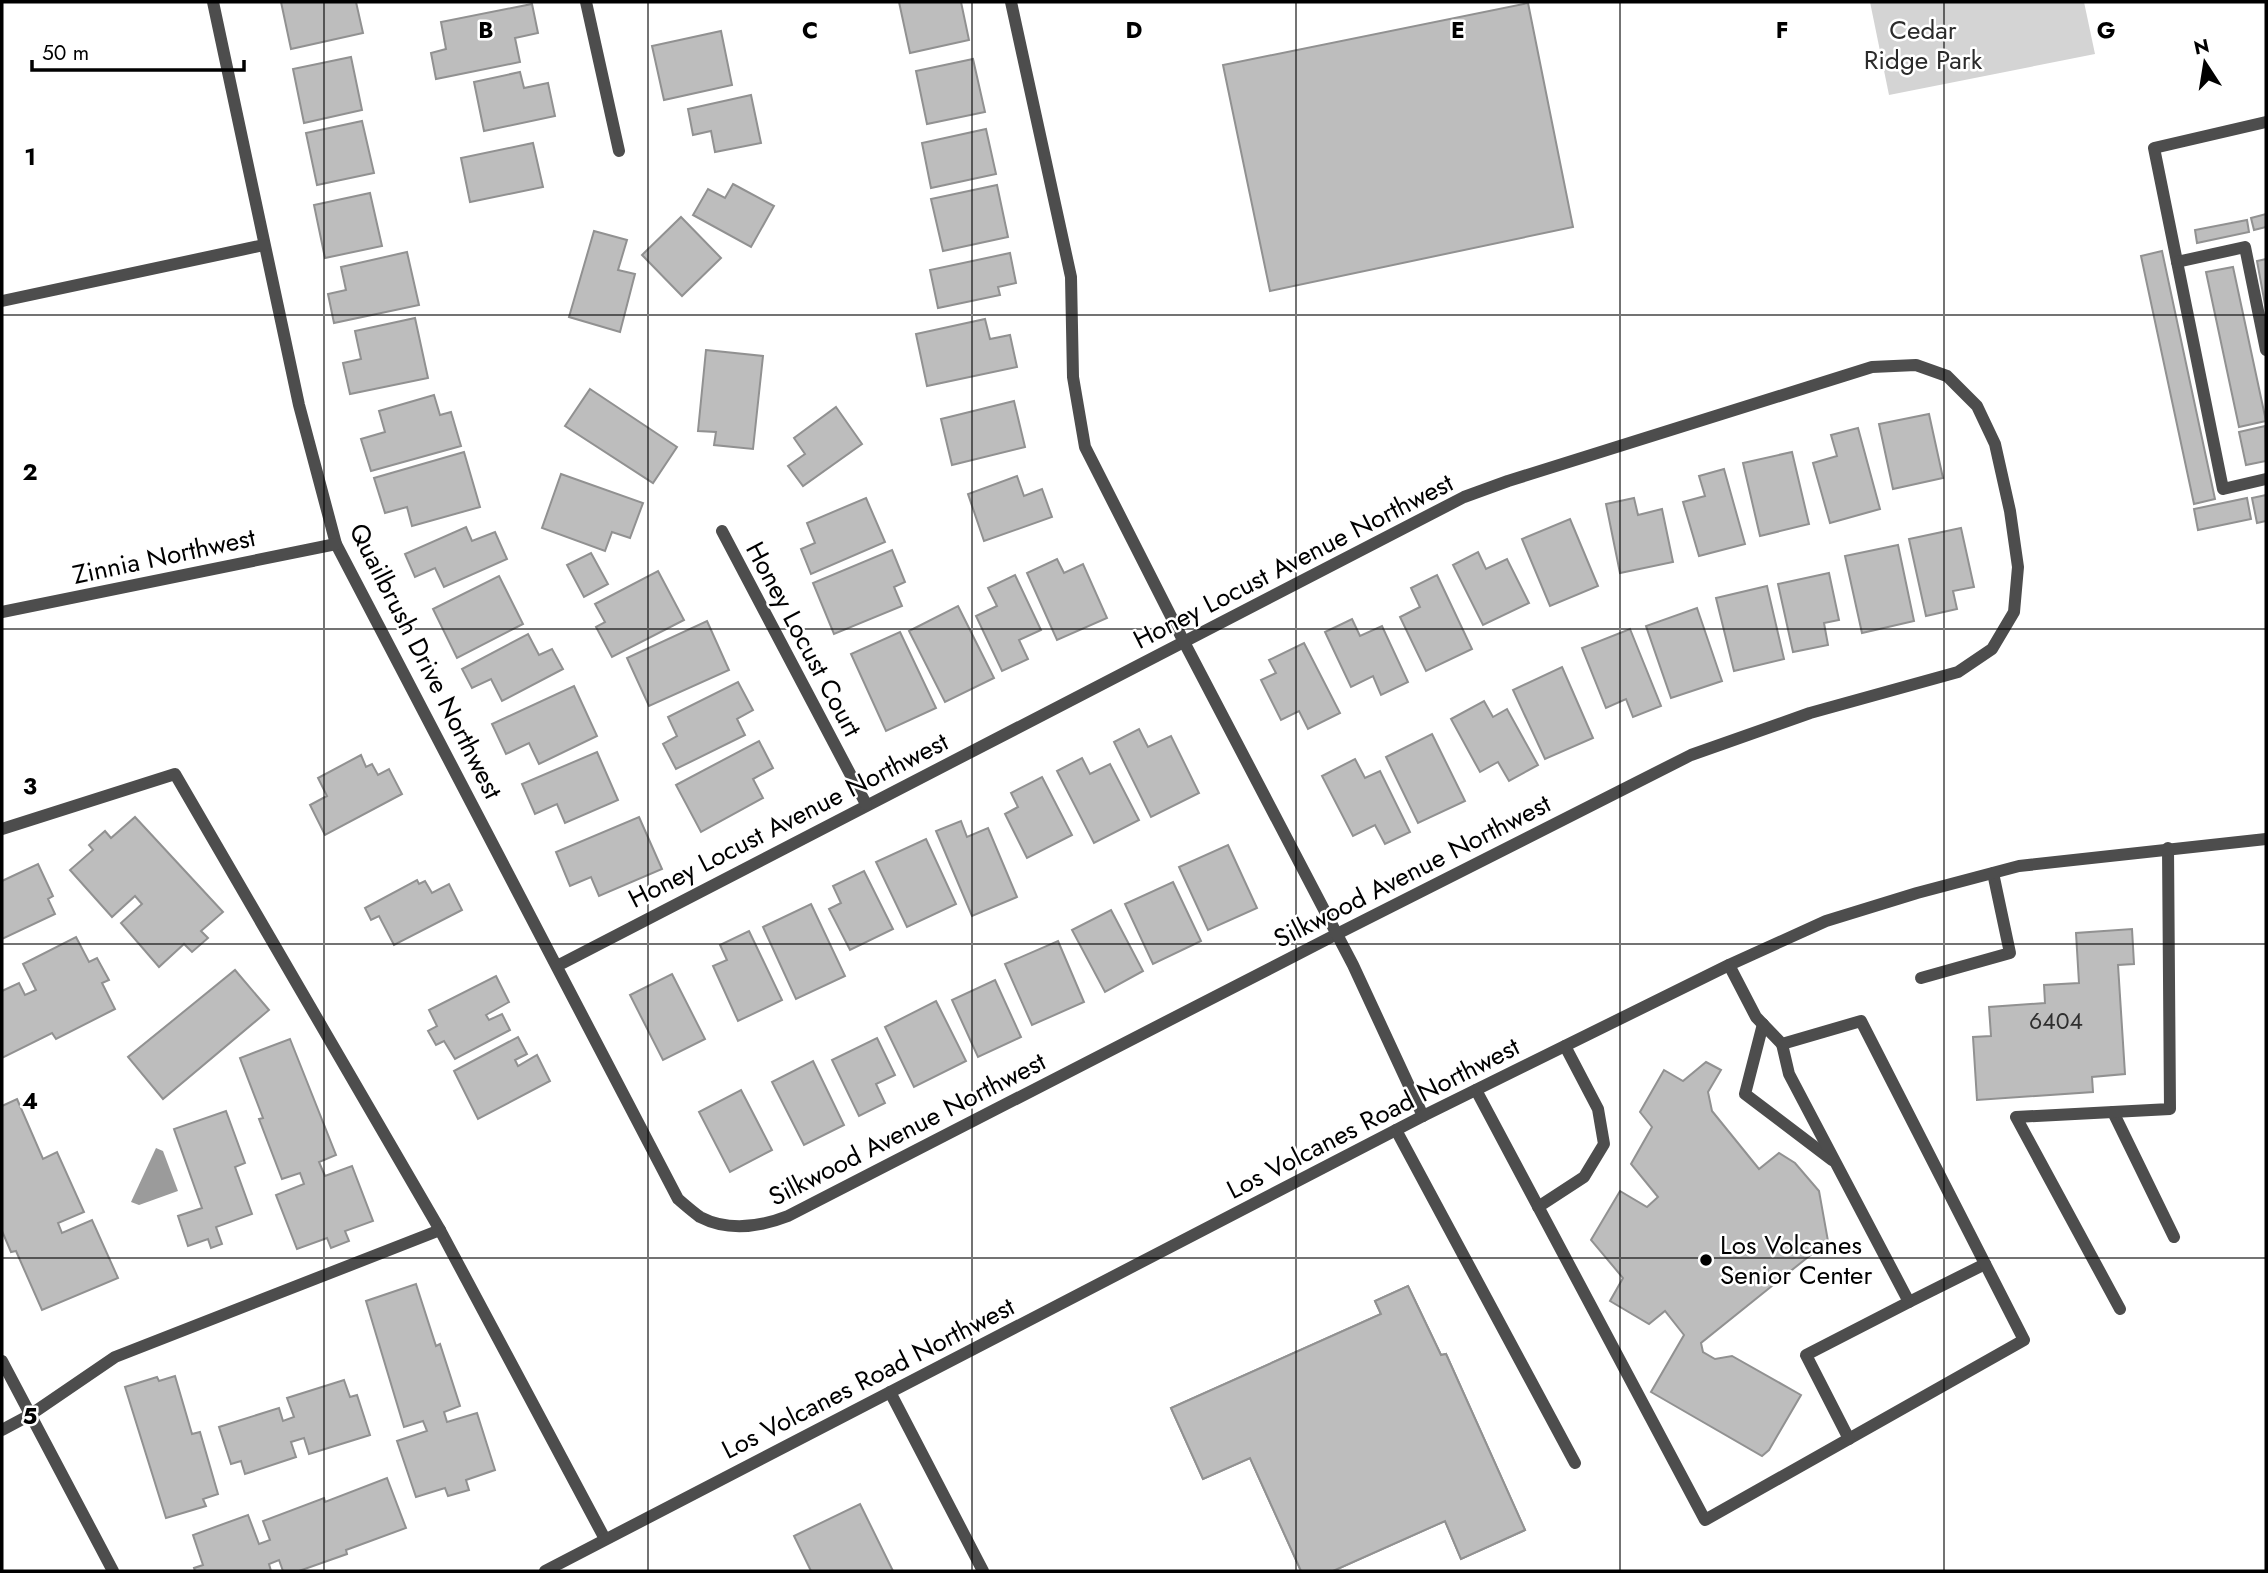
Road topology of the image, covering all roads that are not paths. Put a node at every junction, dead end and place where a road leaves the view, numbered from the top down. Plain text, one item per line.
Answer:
1 (213, 2) edge
2 (586, 2) edge
3 (1011, 2) edge
4 (2266, 121) edge
5 (620, 151) dead end
6 (264, 245) junction
7 (2177, 262) junction
8 (2, 301) edge
9 (2266, 350) edge
10 (2266, 479) edge
11 (2010, 511) joint
12 (722, 531) dead end
13 (336, 544) junction
14 (2, 612) edge
15 (1184, 642) junction
16 (866, 804) junction
17 (2, 829) edge
18 (2266, 839) edge
19 (2168, 848) junction
20 (1993, 873) junction
21 (1337, 934) junction
22 (1729, 965) junction
23 (557, 966) junction
24 (1921, 978) dead end
25 (1762, 1024) junction
26 (1783, 1044) junction
27 (1565, 1046) junction
28 (1476, 1090) junction
29 (2113, 1112) junction
30 (1423, 1116) junction
31 (1396, 1130) junction
32 (1835, 1162) junction
33 (1538, 1207) junction
34 (735, 1227) joint
35 (440, 1230) junction
36 (2174, 1237) dead end
37 (1985, 1264) junction
38 (1909, 1302) junction
39 (2120, 1309) dead end
40 (2, 1361) edge
41 (890, 1392) junction
42 (30, 1415) junction
43 (2, 1430) edge
44 (1849, 1439) junction
45 (1575, 1463) dead end
46 (605, 1539) junction
47 (113, 1571) edge
48 (545, 1571) edge
49 (982, 1571) edge

1 - 6 street, Quailbrush Drive Northwest
2 - 5 street
3 - 15 street
4 - 7 street
6 - 8 street
6 - 13 street, Quailbrush Drive Northwest
7 - 9 street
7 - 10 street
11 - 15 street, Honey Locust Avenue Northwest
11 - 21 street, Silkwood Avenue Northwest
12 - 16 street, Honey Locust Court
13 - 14 street, Zinnia Northwest
13 - 23 street, Quailbrush Drive Northwest
15 - 16 street, Honey Locust Avenue Northwest
15 - 21 street
16 - 23 street, Honey Locust Avenue Northwest
17 - 35 street
18 - 19 street, Los Volcanes Road Northwest
19 - 20 street, Los Volcanes Road Northwest
19 - 29 street
20 - 22 street, Los Volcanes Road Northwest
20 - 24 street
21 - 30 street
21 - 34 street, Silkwood Avenue Northwest
22 - 25 street
22 - 27 street, Los Volcanes Road Northwest
23 - 34 street, Quailbrush Drive Northwest
25 - 26 street
25 - 32 street
26 - 32 street
26 - 37 street
27 - 28 street, Los Volcanes Road Northwest
27 - 33 street
28 - 30 street, Los Volcanes Road Northwest
28 - 33 street
29 - 36 street
29 - 39 street
30 - 31 street, Los Volcanes Road Northwest
31 - 41 street, Los Volcanes Road Northwest
31 - 45 street
32 - 38 street
33 - 44 street
35 - 42 street
35 - 46 street
37 - 38 street
37 - 44 street
38 - 44 street
40 - 42 street
41 - 46 street, Los Volcanes Road Northwest
41 - 49 street
42 - 43 street
42 - 47 street
46 - 48 street, Los Volcanes Road Northwest

